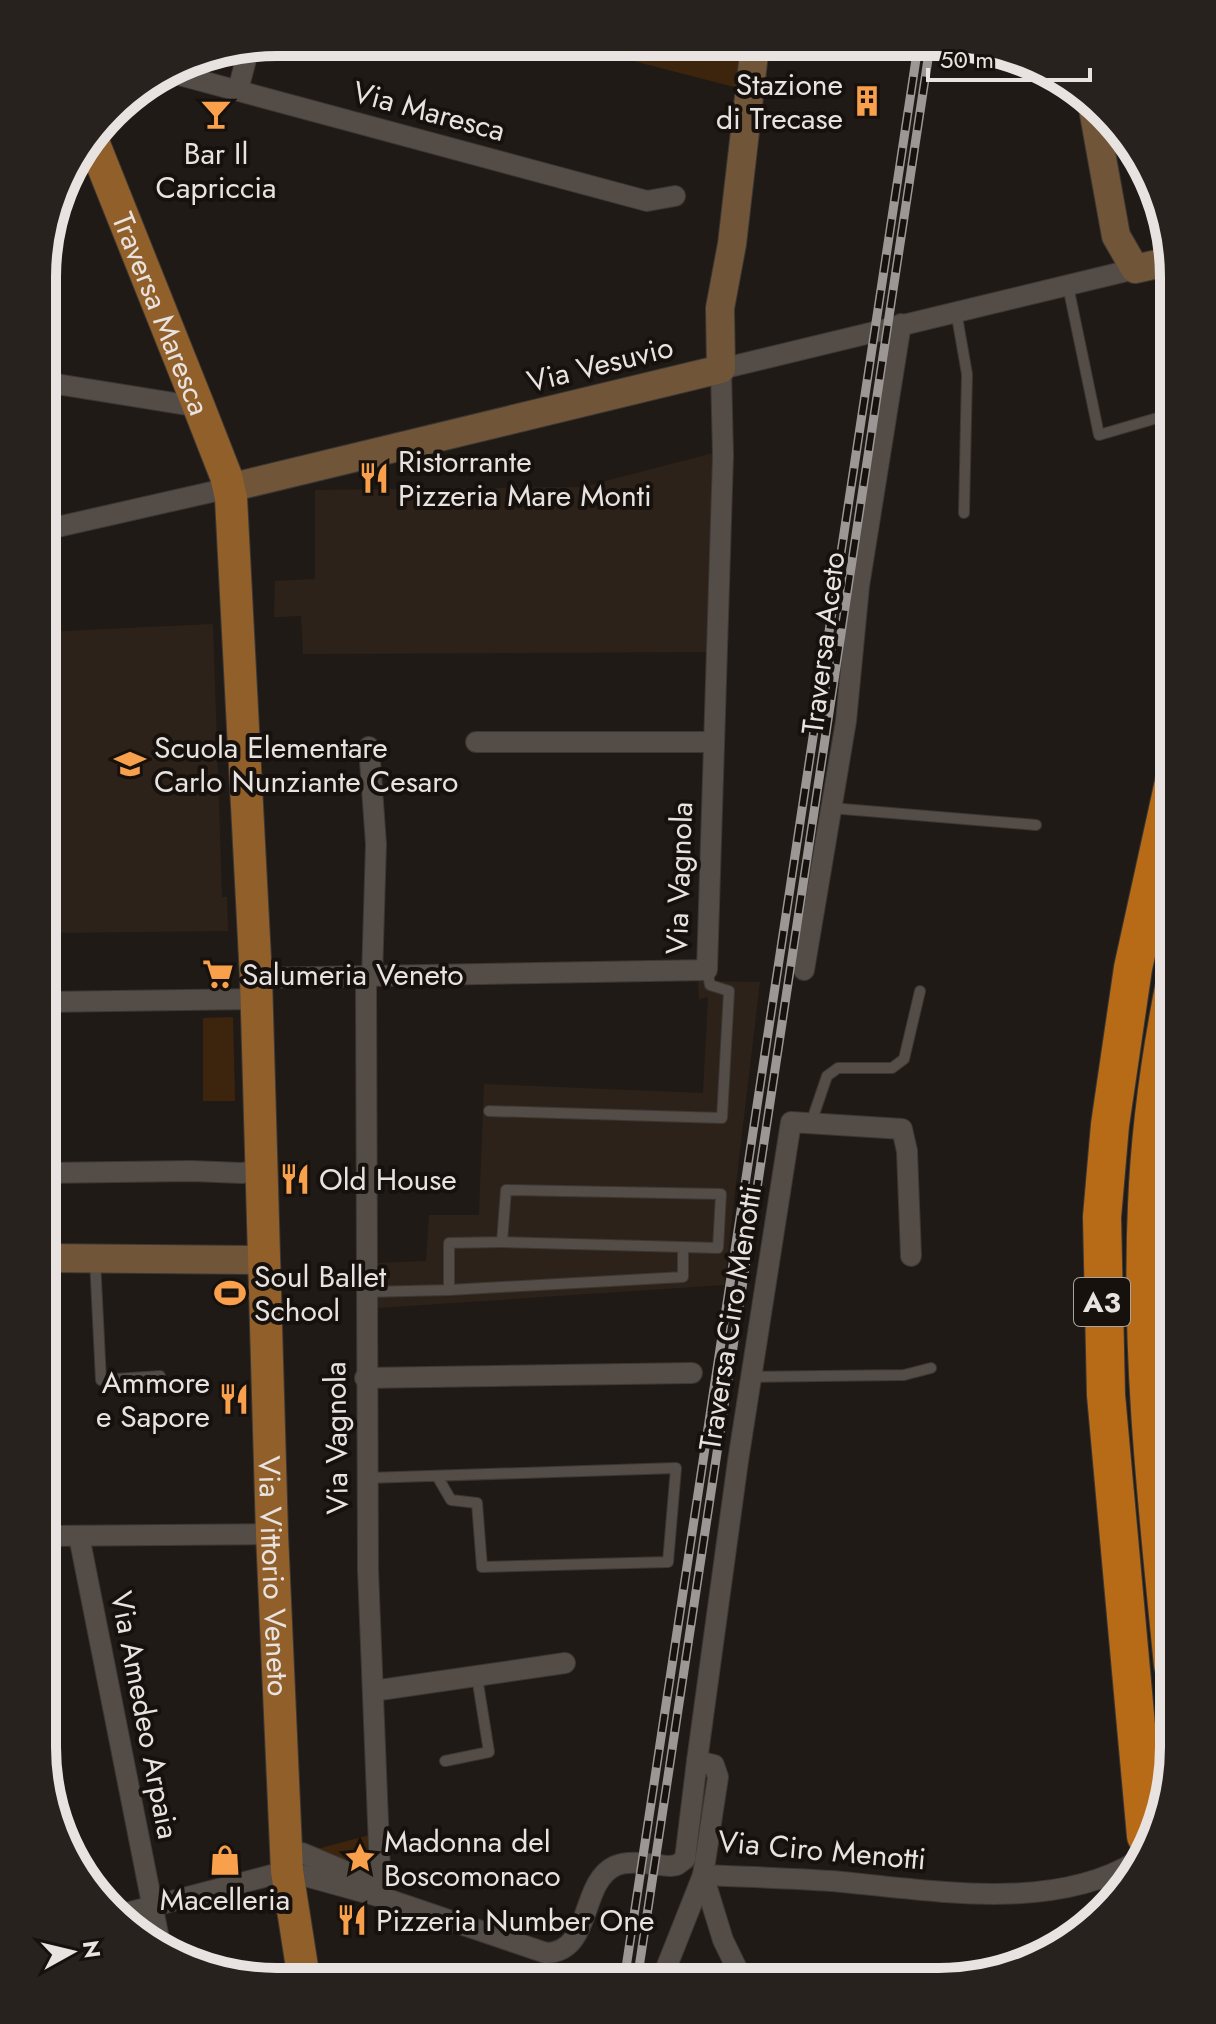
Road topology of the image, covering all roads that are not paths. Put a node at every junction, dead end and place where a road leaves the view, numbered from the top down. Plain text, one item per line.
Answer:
1 (754, 56) edge
2 (246, 58) edge
3 (185, 76) edge
4 (238, 90) junction
5 (1095, 121) edge
6 (96, 150) edge
7 (675, 196) dead end
8 (1160, 263) edge
9 (1135, 269) junction
10 (1068, 286) junction
11 (956, 311) junction
12 (901, 324) junction
13 (721, 369) junction
14 (56, 384) edge
15 (197, 402) junction
16 (1160, 417) edge
17 (229, 488) junction
18 (964, 513) dead end
19 (56, 527) edge
20 (476, 742) dead end
21 (713, 742) junction
22 (369, 747) dead end
23 (831, 808) junction
24 (1036, 825) dead end
25 (1160, 846) edge
26 (707, 970) junction
27 (804, 970) dead end
28 (369, 977) junction
29 (256, 988) junction
30 (920, 991) dead end
31 (56, 1001) edge
32 (1160, 1079) edge
33 (489, 1111) dead end
34 (811, 1123) junction
35 (262, 1170) junction
36 (56, 1173) edge
37 (502, 1242) junction
38 (683, 1247) junction
39 (911, 1256) dead end
40 (56, 1258) edge
41 (95, 1258) junction
42 (264, 1260) junction
43 (449, 1290) junction
44 (366, 1292) junction
45 (931, 1368) dead end
46 (692, 1373) dead end
47 (160, 1376) dead end
48 (750, 1377) junction
49 (365, 1378) junction
50 (437, 1476) junction
51 (367, 1478) junction
52 (1160, 1522) edge
53 (272, 1534) junction
54 (56, 1536) edge
55 (79, 1536) junction
56 (565, 1663) dead end
57 (477, 1677) junction
58 (373, 1691) junction
59 (445, 1761) dead end
60 (697, 1761) junction
61 (1142, 1832) edge
62 (1132, 1854) edge
63 (294, 1862) junction
64 (703, 1875) junction
65 (377, 1890) junction
66 (152, 1906) junction
67 (131, 1912) edge
68 (158, 1932) edge
69 (303, 1968) edge
70 (666, 1968) edge
71 (737, 1968) edge

1 - 13 street
2 - 4 street
3 - 4 street, Via Maresca
4 - 7 street, Via Maresca
5 - 9 street
6 - 15 main road, Traversa Maresca
8 - 9 street, Via Vesuvio
9 - 10 street, Via Vesuvio
10 - 11 street, Via Vesuvio
10 - 16 lane
11 - 12 street, Via Vesuvio
11 - 18 lane
12 - 13 street, Via Vesuvio
12 - 23 street, Traversa Aceto
13 - 17 street, Via Vesuvio
13 - 21 street, Via Vagnola
14 - 15 street
15 - 17 main road, Traversa Maresca
17 - 19 street, Via Vesuvio
17 - 29 main road, Via Vittorio Veneto
20 - 21 street
21 - 26 street, Via Vagnola
22 - 28 street, Via Vagnola
23 - 24 lane
23 - 27 street, Traversa Aceto
25 - 61 highway, A3
26 - 28 street, Via Vagnola
26 - 33 lane
28 - 29 street
28 - 44 street, Via Vagnola
29 - 31 street
29 - 35 main road, Via Vittorio Veneto
30 - 34 lane
32 - 52 highway, A3
34 - 39 street
34 - 48 street, Traversa Ciro Menotti
35 - 36 street
35 - 42 main road, Via Vittorio Veneto
37 - 38 lane
37 - 38 lane
37 - 43 lane
38 - 43 lane
40 - 41 street
41 - 42 street
41 - 47 lane
42 - 53 main road, Via Vittorio Veneto
43 - 44 lane
44 - 49 street, Via Vagnola
45 - 48 lane
46 - 49 street
48 - 60 street, Traversa Ciro Menotti
49 - 51 street, Via Vagnola
50 - 50 lane
50 - 51 lane
51 - 58 street, Via Vagnola
53 - 55 street
53 - 63 main road, Via Vittorio Veneto
54 - 55 street
55 - 66 street, Via Amedeo Arpaia
56 - 57 street
57 - 58 street
57 - 59 lane
58 - 65 street, Via Vagnola
60 - 64 street, Via Ciro Menotti
60 - 65 street, Via Ciro Menotti
62 - 64 street, Via Ciro Menotti
63 - 65 street
63 - 66 street
63 - 69 main road, Via Vittorio Veneto
64 - 70 street
64 - 71 street
66 - 67 street
66 - 68 street, Via Amedeo Arpaia

